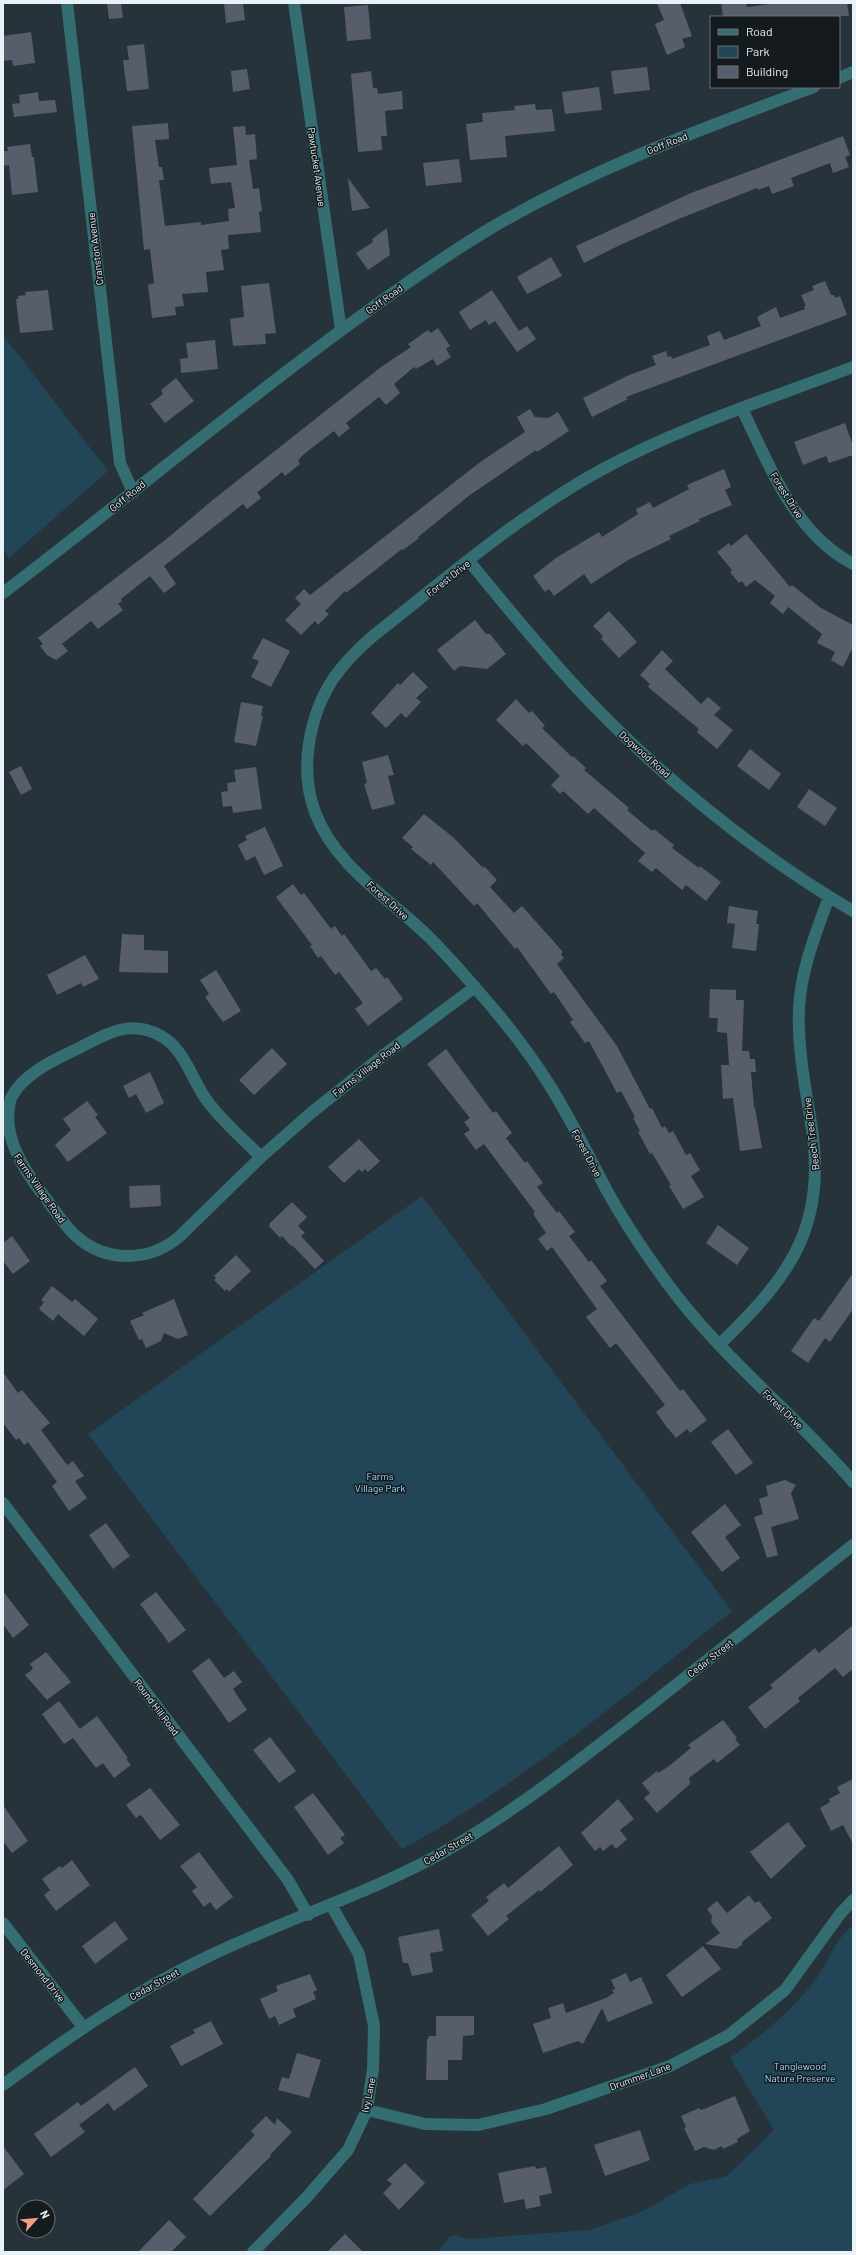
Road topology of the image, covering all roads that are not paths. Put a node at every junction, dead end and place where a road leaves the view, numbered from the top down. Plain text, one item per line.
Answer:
1 (66, 3) edge
2 (294, 3) edge
3 (853, 72) edge
4 (840, 78) edge
5 (811, 88) edge
6 (341, 330) junction
7 (853, 367) edge
8 (742, 409) junction
9 (133, 492) junction
10 (469, 561) junction
11 (853, 564) edge
12 (3, 593) edge
13 (829, 897) junction
14 (853, 911) edge
15 (475, 987) junction
16 (260, 1157) junction
17 (719, 1344) junction
18 (853, 1482) edge
19 (3, 1503) edge
20 (853, 1545) edge
21 (853, 1900) edge
22 (331, 1905) junction
23 (308, 1915) junction
24 (3, 1923) edge
25 (83, 2027) junction
26 (3, 2085) edge
27 (367, 2110) junction
28 (253, 2252) edge

1 - 9 street, Cranston Avenue
2 - 6 street, Pawtucket Avenue
3 - 4 street
5 - 6 street, Goff Road
6 - 9 street, Goff Road
7 - 8 street, Forest Drive
8 - 10 street, Forest Drive
8 - 11 street, Forest Drive
9 - 12 street, Goff Road
10 - 13 street, Dogwood Road
10 - 15 street, Forest Drive
13 - 14 street, Dogwood Road
13 - 17 street, Beech Tree Drive
15 - 16 street, Farms Village Road
15 - 17 street, Forest Drive
16 - 16 street, Farms Village Road
17 - 18 street, Forest Drive
19 - 23 street, Round Hill Road
20 - 22 street, Cedar Street
21 - 27 street, Drummer Lane
22 - 23 street, Cedar Street
22 - 27 street, Ivy Lane
23 - 25 street, Cedar Street
24 - 25 street, Desmond Drive
25 - 26 street, Cedar Street
27 - 28 street, Ivy Lane

